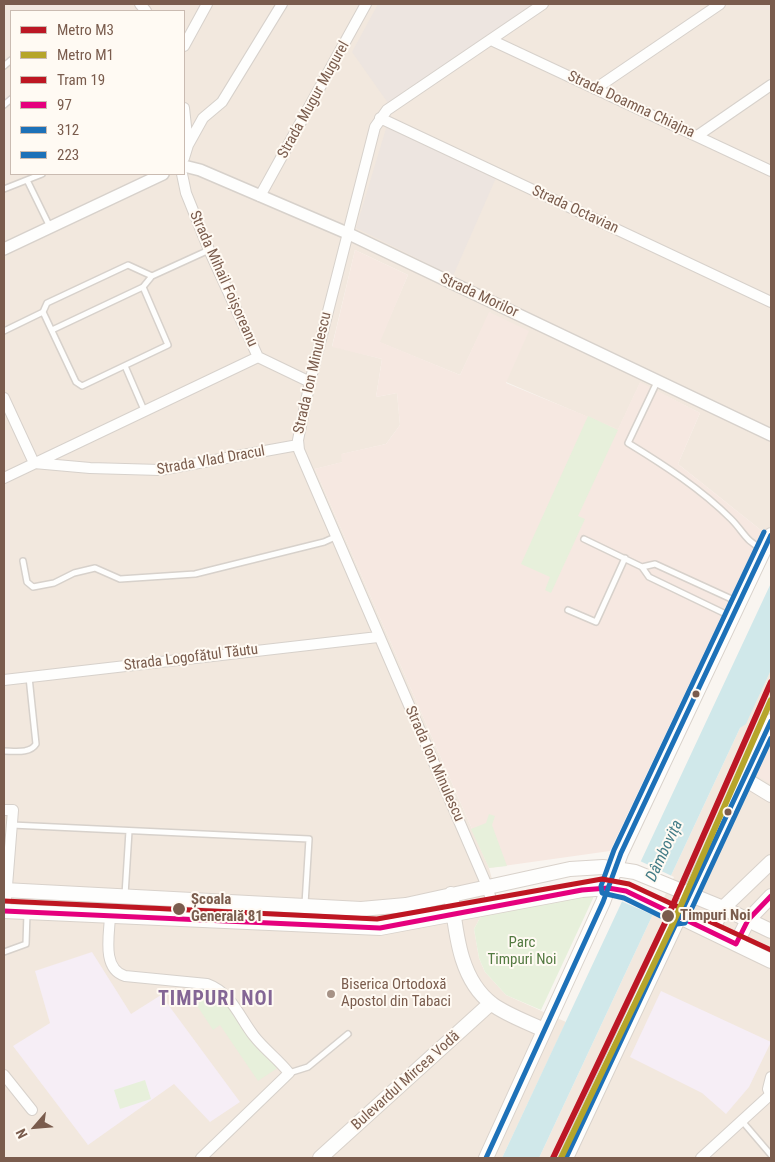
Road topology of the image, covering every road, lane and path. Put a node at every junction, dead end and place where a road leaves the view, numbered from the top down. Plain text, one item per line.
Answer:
1 (207, 4) edge
2 (282, 4) edge
3 (366, 4) edge
4 (543, 4) edge
5 (720, 4) edge
6 (491, 40) junction
7 (185, 44) edge
8 (771, 85) edge
9 (595, 89) junction
10 (185, 117) edge
11 (380, 118) junction
12 (697, 136) junction
13 (188, 145) junction
14 (185, 155) edge
15 (185, 166) edge
16 (771, 171) edge
17 (40, 175) edge
18 (161, 175) edge
19 (182, 175) edge
20 (27, 180) junction
21 (4, 188) edge
22 (260, 196) junction
23 (50, 227) junction
24 (347, 233) junction
25 (4, 249) edge
26 (208, 250) junction
27 (152, 276) junction
28 (143, 287) junction
29 (771, 302) edge
30 (43, 312) junction
31 (52, 330) junction
32 (4, 331) edge
33 (258, 357) junction
34 (125, 366) junction
35 (657, 381) junction
36 (310, 382) junction
37 (4, 398) edge
38 (144, 410) junction
39 (771, 434) edge
40 (298, 445) junction
41 (34, 463) junction
42 (4, 478) edge
43 (771, 535) edge
44 (335, 537) junction
45 (584, 539) dead end
46 (764, 550) junction
47 (625, 558) junction
48 (23, 561) dead end
49 (642, 567) junction
50 (739, 603) junction
51 (568, 610) dead end
52 (732, 617) junction
53 (378, 637) junction
54 (30, 677) junction
55 (4, 680) edge
56 (771, 721) edge
57 (766, 743) edge
58 (4, 752) edge
59 (743, 778) junction
60 (771, 795) edge
61 (4, 810) edge
62 (12, 825) junction
63 (129, 831) junction
64 (771, 862) edge
65 (615, 868) junction
66 (487, 886) junction
67 (608, 888) junction
68 (5, 890) edge
69 (451, 894) junction
70 (125, 895) junction
71 (689, 895) junction
72 (771, 896) edge
73 (305, 906) junction
74 (493, 906) junction
75 (723, 908) junction
76 (4, 911) edge
77 (27, 912) junction
78 (454, 914) junction
79 (680, 916) junction
80 (110, 917) junction
81 (748, 920) junction
82 (711, 932) junction
83 (771, 932) edge
84 (736, 944) junction
85 (4, 952) edge
86 (771, 961) edge
87 (491, 1004) junction
88 (544, 1030) junction
89 (348, 1034) dead end
90 (289, 1073) junction
91 (4, 1075) edge
92 (771, 1077) edge
93 (771, 1095) edge
94 (32, 1110) dead end
95 (741, 1121) junction
96 (771, 1155) edge
97 (201, 1158) edge
98 (320, 1158) edge
99 (486, 1158) edge
100 (566, 1158) edge
101 (701, 1158) edge

1 - 7 street
2 - 13 street
3 - 22 street, Strada Mugur Mugurel
4 - 6 street, Strada Ion Minulescu
5 - 9 street
6 - 9 street, Strada Doamna Chiajna
6 - 11 street, Strada Ion Minulescu
8 - 12 street
9 - 12 street, Strada Doamna Chiajna
10 - 13 street
11 - 24 street, Strada Ion Minulescu
11 - 29 street, Strada Octavian
12 - 16 street, Strada Doamna Chiajna
13 - 14 street
15 - 22 street, Strada Morilor
17 - 20 lane
18 - 23 street
19 - 26 street, Strada Mihail Foișoreanu
20 - 21 lane
20 - 23 lane
22 - 24 street, Strada Morilor
23 - 25 street
24 - 35 street, Strada Morilor
24 - 36 street, Strada Ion Minulescu
26 - 27 lane
26 - 33 street, Strada Mihail Foișoreanu
27 - 28 lane
27 - 30 lane
28 - 31 lane
28 - 34 lane
30 - 31 lane
30 - 32 lane
31 - 34 lane
33 - 36 street, Strada Mihail Foișoreanu
33 - 38 street
34 - 38 lane
35 - 39 street, Strada Morilor
35 - 46 lane
36 - 40 street, Strada Ion Minulescu
37 - 41 street
38 - 41 street
40 - 41 street, Strada Vlad Dracul
40 - 44 street, Strada Ion Minulescu
41 - 42 street
43 - 46 main road
44 - 48 lane
44 - 53 street, Strada Ion Minulescu
45 - 47 lane
46 - 50 main road
47 - 49 lane
47 - 51 lane
49 - 50 lane
49 - 52 lane
50 - 52 main road
52 - 65 main road
53 - 54 street, Strada Logofătul Tăutu
53 - 66 street, Strada Ion Minulescu
54 - 55 street, Strada Logofătul Tăutu
54 - 58 lane
56 - 57 main road
57 - 59 main road
59 - 60 main road
59 - 71 main road
61 - 62 street
62 - 63 lane
62 - 68 street
63 - 70 lane
63 - 73 lane
64 - 75 main road
65 - 66 main road
65 - 67 main road
65 - 71 main road
66 - 69 main road
66 - 74 street, Strada Ion Minulescu
67 - 74 main road
67 - 79 main road
67 - 88 main road
68 - 70 main road
68 - 76 street
69 - 73 main road
69 - 78 main road
70 - 73 main road
71 - 75 main road
71 - 79 main road
72 - 81 main road
74 - 78 main road
75 - 81 main road
75 - 82 main road
76 - 77 main road
77 - 80 main road
77 - 85 lane
78 - 80 main road
78 - 87 main road
79 - 82 main road
79 - 100 main road
80 - 90 street
81 - 83 main road
81 - 84 main road
82 - 84 main road
84 - 86 main road
87 - 88 main road
87 - 98 main road, Bulevardul Mircea Vodă
88 - 99 main road
89 - 90 lane
90 - 97 street
91 - 94 street
92 - 93 street
93 - 95 street
95 - 96 lane
95 - 101 street

